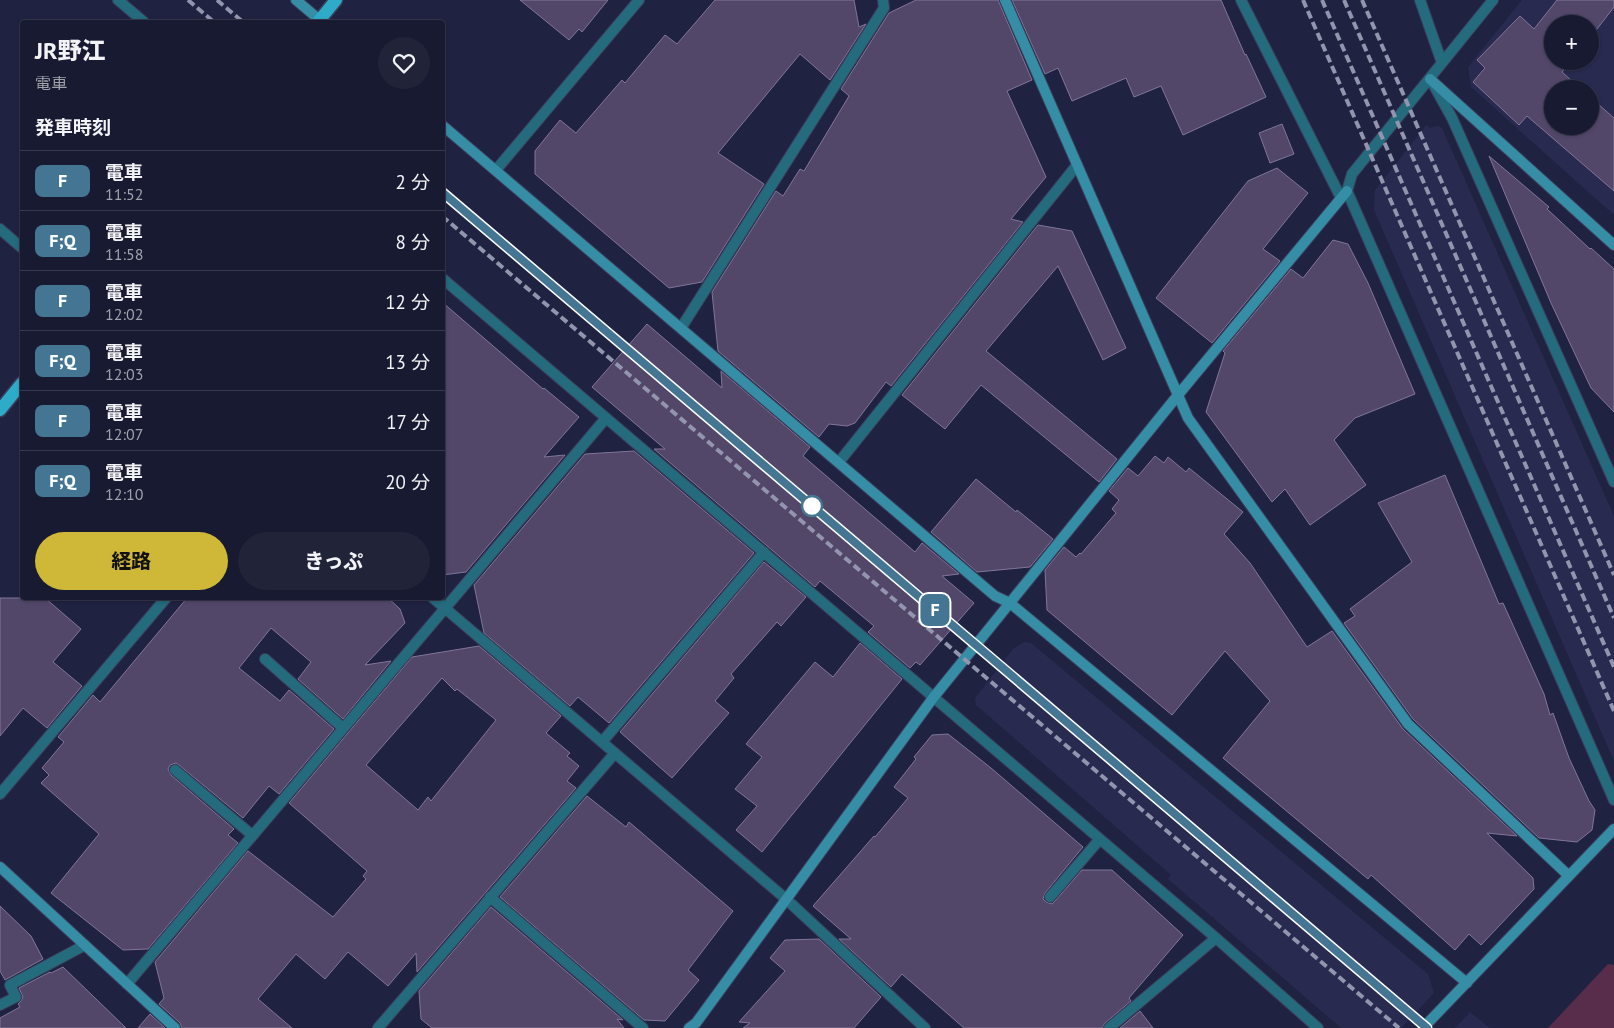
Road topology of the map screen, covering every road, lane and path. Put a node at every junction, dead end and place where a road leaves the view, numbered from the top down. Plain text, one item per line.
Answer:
1 (118, 0) edge
2 (296, 0) edge
3 (336, 0) edge
4 (639, 0) edge
5 (883, 0) edge
6 (1005, 0) edge
7 (1240, 0) edge
8 (1420, 0) edge
9 (1493, 0) edge
10 (142, 20) edge
11 (318, 20) edge
12 (321, 20) edge
13 (1442, 63) junction
14 (1430, 78) junction
15 (445, 128) edge
16 (1077, 165) junction
17 (496, 170) junction
18 (1344, 195) junction
19 (0, 229) edge
20 (1614, 245) edge
21 (20, 246) edge
22 (445, 281) edge
23 (681, 328) junction
24 (20, 385) edge
25 (1178, 395) junction
26 (0, 410) edge
27 (606, 418) junction
28 (839, 462) junction
29 (1614, 482) edge
30 (764, 552) junction
31 (164, 600) edge
32 (435, 600) edge
33 (1010, 603) junction
34 (445, 608) junction
35 (265, 658) dead end
36 (933, 698) junction
37 (343, 728) junction
38 (602, 742) junction
39 (614, 753) junction
40 (175, 770) dead end
41 (0, 794) edge
42 (1614, 800) edge
43 (1614, 829) edge
44 (252, 835) junction
45 (1100, 839) junction
46 (0, 867) edge
47 (1569, 876) junction
48 (490, 897) junction
49 (1050, 897) dead end
50 (786, 899) junction
51 (1216, 938) junction
52 (85, 945) junction
53 (1466, 983) junction
54 (127, 984) junction
55 (0, 1005) edge
56 (175, 1028) edge
57 (378, 1028) edge
58 (643, 1028) edge
59 (689, 1028) edge
60 (925, 1028) edge
61 (1109, 1028) edge
62 (1318, 1028) edge
63 (1423, 1028) edge

1 - 10 street
2 - 11 street
3 - 12 main road
4 - 17 street
5 - 23 street
6 - 16 street
7 - 18 street
8 - 13 street
9 - 13 street
13 - 14 street
14 - 18 street
14 - 20 street
14 - 29 street
15 - 17 street
16 - 25 street
16 - 28 street
17 - 23 street
18 - 25 street
18 - 42 street
19 - 21 street
22 - 27 street
23 - 28 street
24 - 26 main road
25 - 33 street
25 - 47 street
27 - 30 street
27 - 34 street
28 - 33 street
30 - 36 street
30 - 38 street
31 - 41 street
32 - 34 street
33 - 36 street
33 - 53 street
34 - 37 street
34 - 38 street
35 - 37 street
36 - 45 street
36 - 50 street
37 - 44 street
38 - 39 street
39 - 48 street
39 - 50 street
40 - 44 street
43 - 47 street
44 - 54 street
45 - 49 street
45 - 51 street
46 - 52 street
47 - 53 street
48 - 57 street
48 - 58 street
50 - 59 street
50 - 60 street
51 - 61 street
51 - 62 street
52 - 54 street
52 - 55 street
53 - 63 street
54 - 56 street

